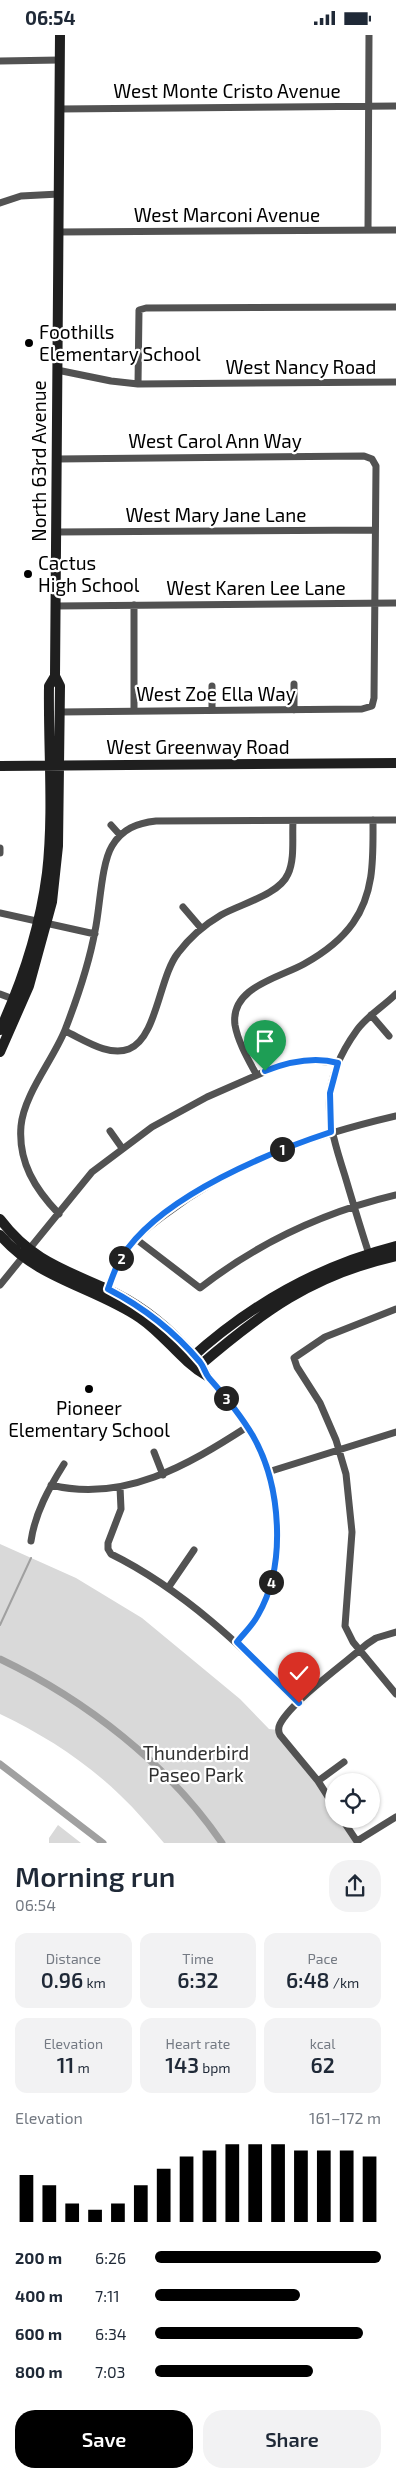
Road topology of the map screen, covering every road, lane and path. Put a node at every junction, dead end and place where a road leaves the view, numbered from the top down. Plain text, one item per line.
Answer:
1 (60, 35) edge
2 (369, 35) edge
3 (60, 60) junction
4 (0, 61) edge
5 (396, 106) edge
6 (368, 107) junction
7 (59, 109) junction
8 (59, 194) junction
9 (0, 203) edge
10 (368, 230) junction
11 (396, 230) edge
12 (58, 232) junction
13 (396, 307) edge
14 (57, 370) junction
15 (396, 382) edge
16 (138, 384) junction
17 (57, 459) junction
18 (375, 530) junction
19 (56, 531) junction
20 (374, 603) junction
21 (396, 603) edge
22 (134, 605) junction
23 (56, 606) junction
24 (55, 676) junction
25 (294, 684) dead end
26 (212, 686) dead end
27 (134, 710) junction
28 (212, 710) junction
29 (294, 710) junction
30 (60, 712) junction
31 (396, 763) edge
32 (54, 765) junction
33 (0, 766) edge
34 (373, 820) junction
35 (396, 820) edge
36 (293, 821) junction
37 (110, 825) dead end
38 (120, 835) junction
39 (0, 848) edge
40 (0, 853) edge
41 (183, 907) dead end
42 (0, 913) edge
43 (43, 923) junction
44 (201, 928) junction
45 (95, 934) junction
46 (0, 994) edge
47 (396, 994) edge
48 (18, 1001) junction
49 (371, 1015) junction
50 (0, 1030) edge
51 (64, 1031) junction
52 (389, 1036) dead end
53 (0, 1051) edge
54 (338, 1063) junction
55 (256, 1074) junction
56 (396, 1116) edge
57 (110, 1131) dead end
58 (331, 1132) junction
59 (122, 1148) junction
60 (396, 1195) edge
61 (354, 1206) junction
62 (59, 1214) junction
63 (0, 1219) edge
64 (0, 1235) edge
65 (136, 1239) junction
66 (396, 1246) edge
67 (26, 1254) junction
68 (396, 1255) edge
69 (370, 1258) junction
70 (0, 1285) edge
71 (106, 1293) junction
72 (396, 1309) edge
73 (194, 1362) junction
74 (207, 1376) joint
75 (247, 1427) junction
76 (396, 1432) edge
77 (340, 1449) junction
78 (154, 1452) dead end
79 (64, 1465) dead end
80 (268, 1472) junction
81 (163, 1475) junction
82 (51, 1485) junction
83 (120, 1487) junction
84 (31, 1541) dead end
85 (194, 1550) dead end
86 (168, 1588) junction
87 (396, 1632) edge
88 (237, 1642) junction
89 (360, 1650) junction
90 (396, 1694) edge
91 (299, 1703) junction
92 (344, 1762) dead end
93 (318, 1781) junction
94 (325, 1792) edge
95 (396, 1817) edge
96 (348, 1828) edge
97 (357, 1842) edge

1 - 3 street, North 63rd Avenue
2 - 6 street
3 - 4 street
3 - 7 street, North 63rd Avenue
5 - 6 street, West Monte Cristo Avenue
6 - 7 street, West Monte Cristo Avenue
6 - 10 street
7 - 8 street, North 63rd Avenue
8 - 9 street
8 - 12 street, North 63rd Avenue
10 - 11 street, West Marconi Avenue
10 - 12 street, West Marconi Avenue
12 - 14 street, North 63rd Avenue
13 - 16 street
14 - 16 street, West Nancy Road
14 - 17 street, North 63rd Avenue
15 - 16 street, West Nancy Road
17 - 18 street, West Carol Ann Way
17 - 19 street, North 63rd Avenue
18 - 19 street, West Mary Jane Lane
18 - 20 street
19 - 23 street, North 63rd Avenue
20 - 21 street, West Karen Lee Lane
20 - 22 street, West Karen Lee Lane
20 - 29 street, West Zoe Ella Way
22 - 23 street, West Karen Lee Lane
22 - 27 street
23 - 24 street, North 63rd Avenue
24 - 30 street, North 63rd Avenue
24 - 32 street, North 63rd Avenue
25 - 29 street
26 - 28 street
27 - 28 street, West Zoe Ella Way
27 - 30 street, West Zoe Ella Way
28 - 29 street, West Zoe Ella Way
30 - 32 street, North 63rd Avenue
31 - 32 street, West Greenway Road
32 - 33 street, West Greenway Road
32 - 43 street, North 63rd Avenue
34 - 35 street
34 - 36 street
34 - 55 street
36 - 38 street
36 - 44 street
37 - 38 street
38 - 45 street
39 - 40 street
41 - 44 street
42 - 43 street
43 - 45 street
43 - 48 street, North 63rd Avenue
44 - 51 street
45 - 51 street
46 - 48 street
47 - 49 street
48 - 50 street, North 63rd Avenue
48 - 53 street, North 63rd Avenue
49 - 52 street
49 - 54 street
51 - 62 street
54 - 55 street
54 - 58 street
55 - 59 street
56 - 58 street
57 - 59 street
58 - 61 street
58 - 65 street
59 - 62 street
60 - 61 street
61 - 65 street
61 - 69 street
62 - 67 street
63 - 67 street
64 - 67 street
65 - 71 street
66 - 69 street
67 - 70 street
67 - 71 street
68 - 69 street
69 - 73 street
71 - 73 street
72 - 77 street
73 - 74 street
74 - 75 street
75 - 80 street
75 - 81 street
76 - 77 street
77 - 80 street
77 - 89 street
78 - 81 street
79 - 82 street
80 - 88 street
81 - 83 street
82 - 83 street
82 - 84 street
83 - 86 street
85 - 86 street
86 - 88 street
87 - 89 street
88 - 91 street
89 - 90 street
89 - 91 street
91 - 93 street
92 - 93 street
93 - 94 street
95 - 97 street
96 - 97 street

